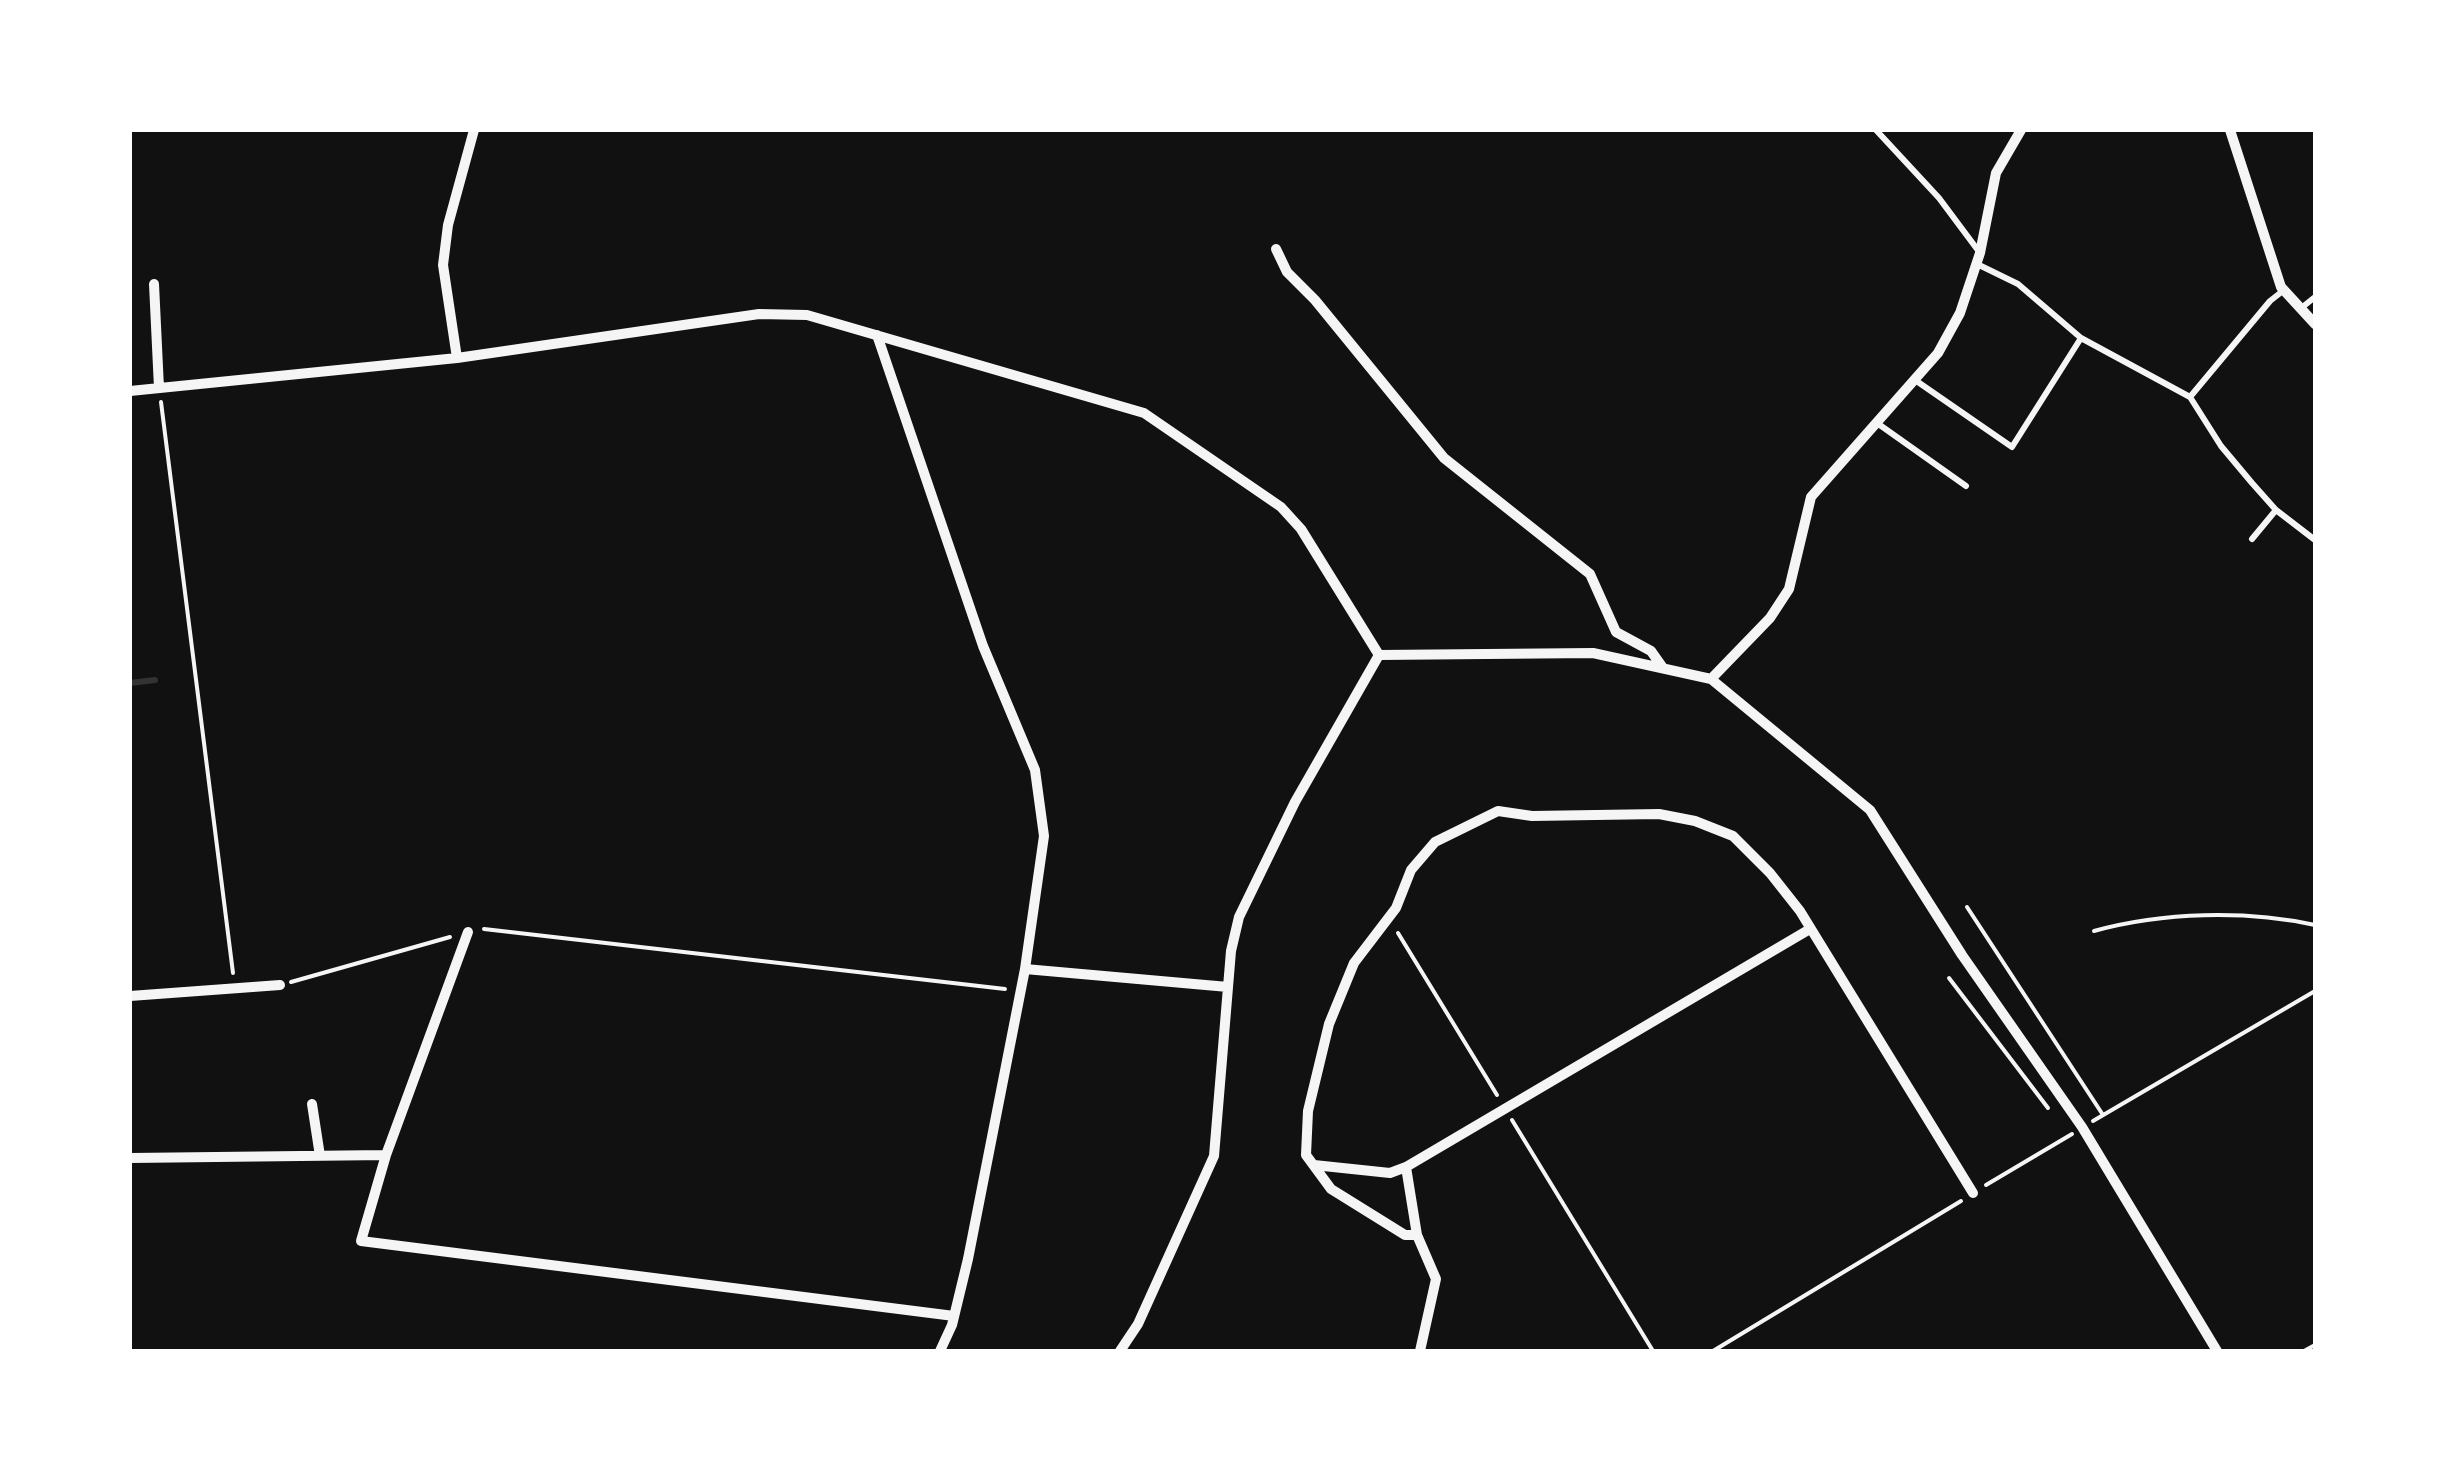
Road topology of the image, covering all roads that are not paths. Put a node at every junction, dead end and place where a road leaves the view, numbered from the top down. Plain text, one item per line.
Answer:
1 (474, 130) edge
2 (1876, 130) edge
3 (2020, 130) edge
4 (2230, 130) edge
5 (1276, 249) dead end
6 (1978, 259) junction
7 (154, 284) dead end
8 (2284, 290) junction
9 (2315, 296) edge
10 (2299, 310) junction
11 (2315, 324) edge
12 (876, 335) junction
13 (2081, 338) junction
14 (457, 358) junction
15 (1916, 380) junction
16 (159, 388) junction
17 (130, 391) edge
18 (2190, 397) junction
19 (1876, 422) junction
20 (1966, 486) dead end
21 (2276, 510) junction
22 (2252, 539) dead end
23 (2315, 540) edge
24 (1379, 655) junction
25 (1664, 668) junction
26 (1711, 679) junction
27 (1810, 929) junction
28 (468, 932) road end
29 (1025, 969) junction
30 (280, 986) road end
31 (1228, 987) junction
32 (130, 996) edge
33 (312, 1104) dead end
34 (386, 1155) junction
35 (320, 1156) junction
36 (130, 1158) edge
37 (1314, 1165) junction
38 (1406, 1167) junction
39 (1973, 1193) road end
40 (1417, 1235) junction
41 (954, 1316) junction
42 (940, 1351) edge
43 (1120, 1351) edge
44 (1420, 1351) edge
45 (2217, 1351) edge

1 - 14 street
2 - 6 lane
3 - 6 street
4 - 8 street
5 - 25 street
6 - 13 lane
6 - 15 street
7 - 16 street
8 - 10 street
8 - 18 lane
9 - 10 lane
10 - 11 street
12 - 14 street
12 - 24 street
12 - 29 street
13 - 15 lane
13 - 18 lane
14 - 16 street
15 - 19 street
16 - 17 street
18 - 21 lane
19 - 20 lane
19 - 26 street
21 - 22 lane
21 - 23 lane
24 - 25 street
24 - 31 street
25 - 26 street
26 - 45 street
27 - 37 street
27 - 38 street
27 - 39 street
28 - 34 street
29 - 31 street
29 - 41 street
30 - 32 street
31 - 43 street
33 - 35 street
34 - 35 street
34 - 41 street
35 - 36 street
37 - 38 street
37 - 40 street
38 - 40 street
40 - 44 street
41 - 42 street

